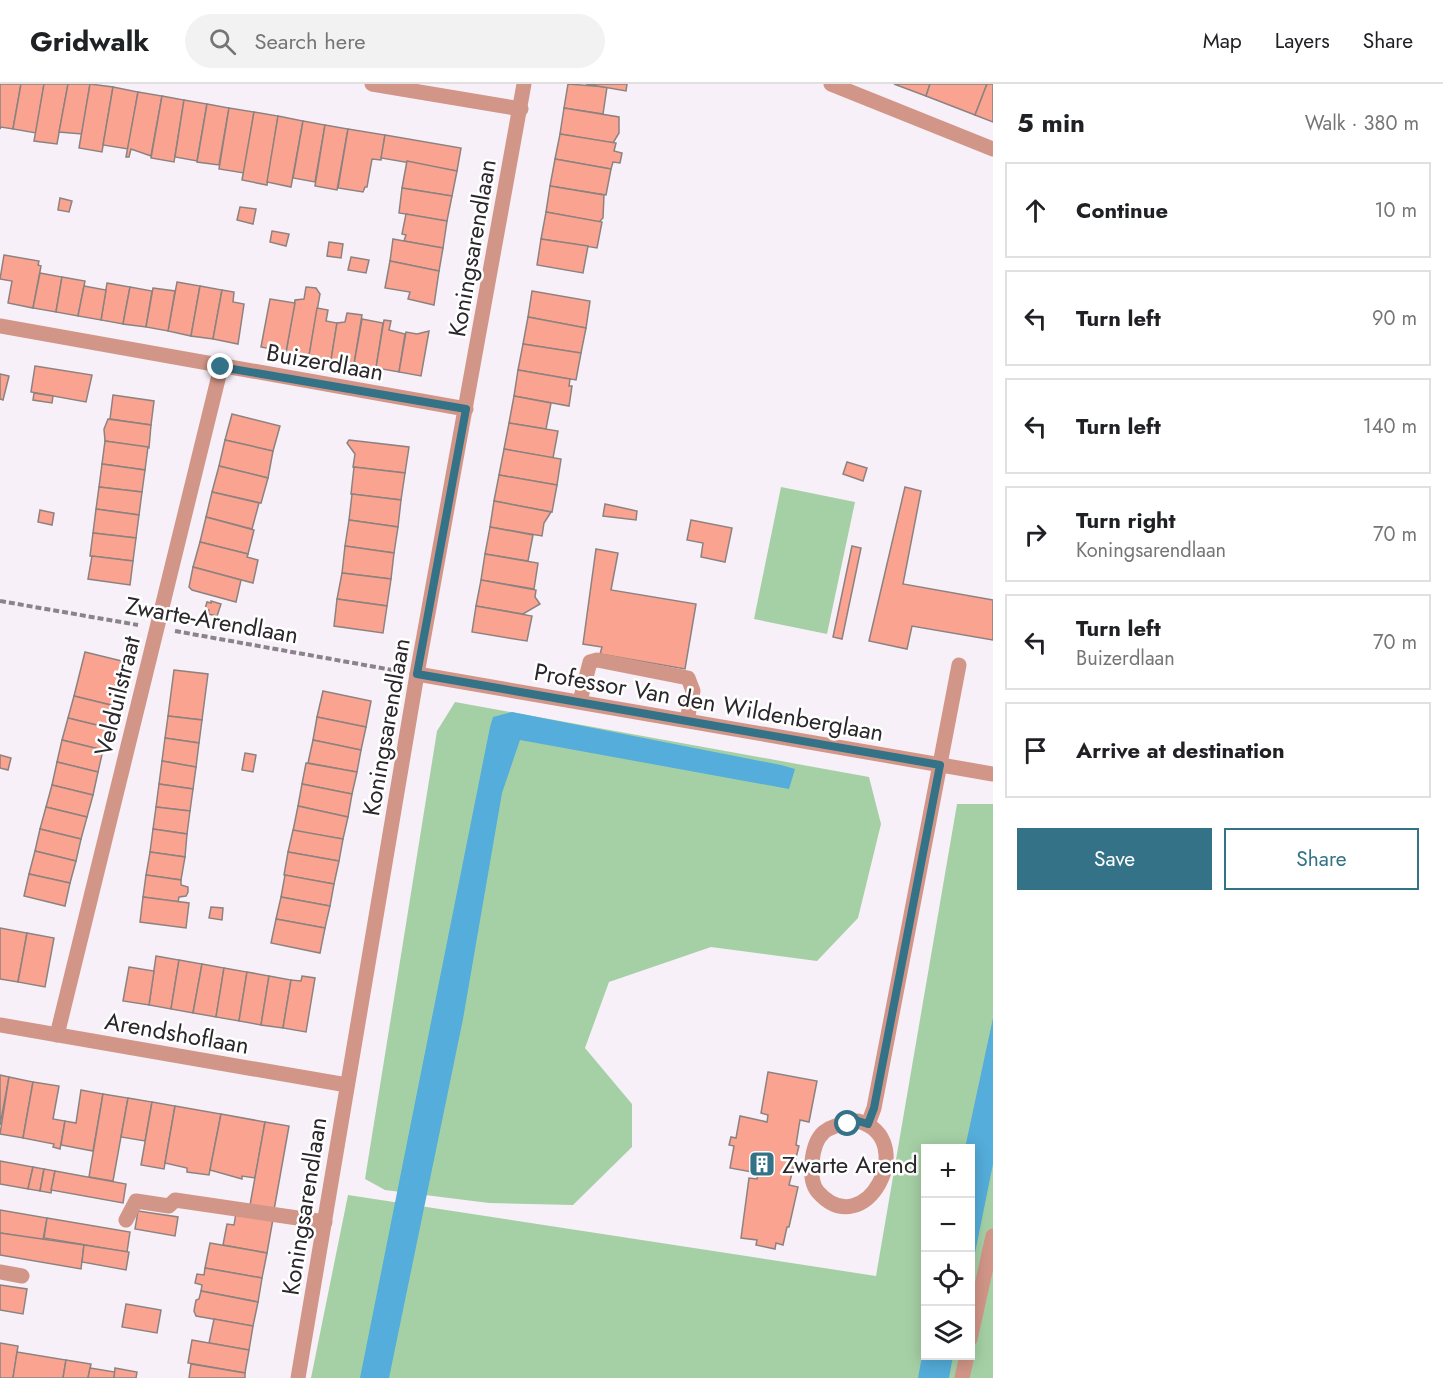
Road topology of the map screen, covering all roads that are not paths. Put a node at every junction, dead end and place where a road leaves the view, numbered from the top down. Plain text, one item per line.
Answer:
1 (372, 84) edge
2 (525, 84) edge
3 (831, 84) edge
4 (520, 109) junction
5 (993, 150) edge
6 (0, 326) edge
7 (221, 367) junction
8 (466, 409) junction
9 (959, 665) dead end
10 (417, 674) junction
11 (579, 701) junction
12 (687, 720) junction
13 (940, 765) junction
14 (993, 774) edge
15 (0, 1025) edge
16 (57, 1035) junction
17 (347, 1085) junction
18 (868, 1124) junction
19 (126, 1220) dead end
20 (325, 1222) junction
21 (993, 1236) edge
22 (0, 1272) edge
23 (22, 1276) dead end
24 (975, 1317) edge
25 (966, 1360) edge
26 (298, 1378) edge
27 (962, 1378) edge

1 - 4 street
2 - 4 street, Koningsarendlaan
3 - 5 street
4 - 8 street, Koningsarendlaan
6 - 7 street, Buizerdlaan
7 - 8 street, Buizerdlaan
7 - 16 street, Velduilstraat
8 - 10 street, Koningsarendlaan
9 - 13 street
10 - 11 street, Professor Van den Wildenberglaan
10 - 17 street, Koningsarendlaan
11 - 12 street, Professor Van den Wildenberglaan
11 - 12 street
12 - 13 street, Professor Van den Wildenberglaan
13 - 14 street, Professor Van den Wildenberglaan
13 - 18 street
15 - 16 street, Arendshoflaan
16 - 17 street, Arendshoflaan
17 - 20 street, Koningsarendlaan
18 - 18 street
19 - 20 street
20 - 26 street, Koningsarendlaan
21 - 24 street
22 - 23 street
25 - 27 street

